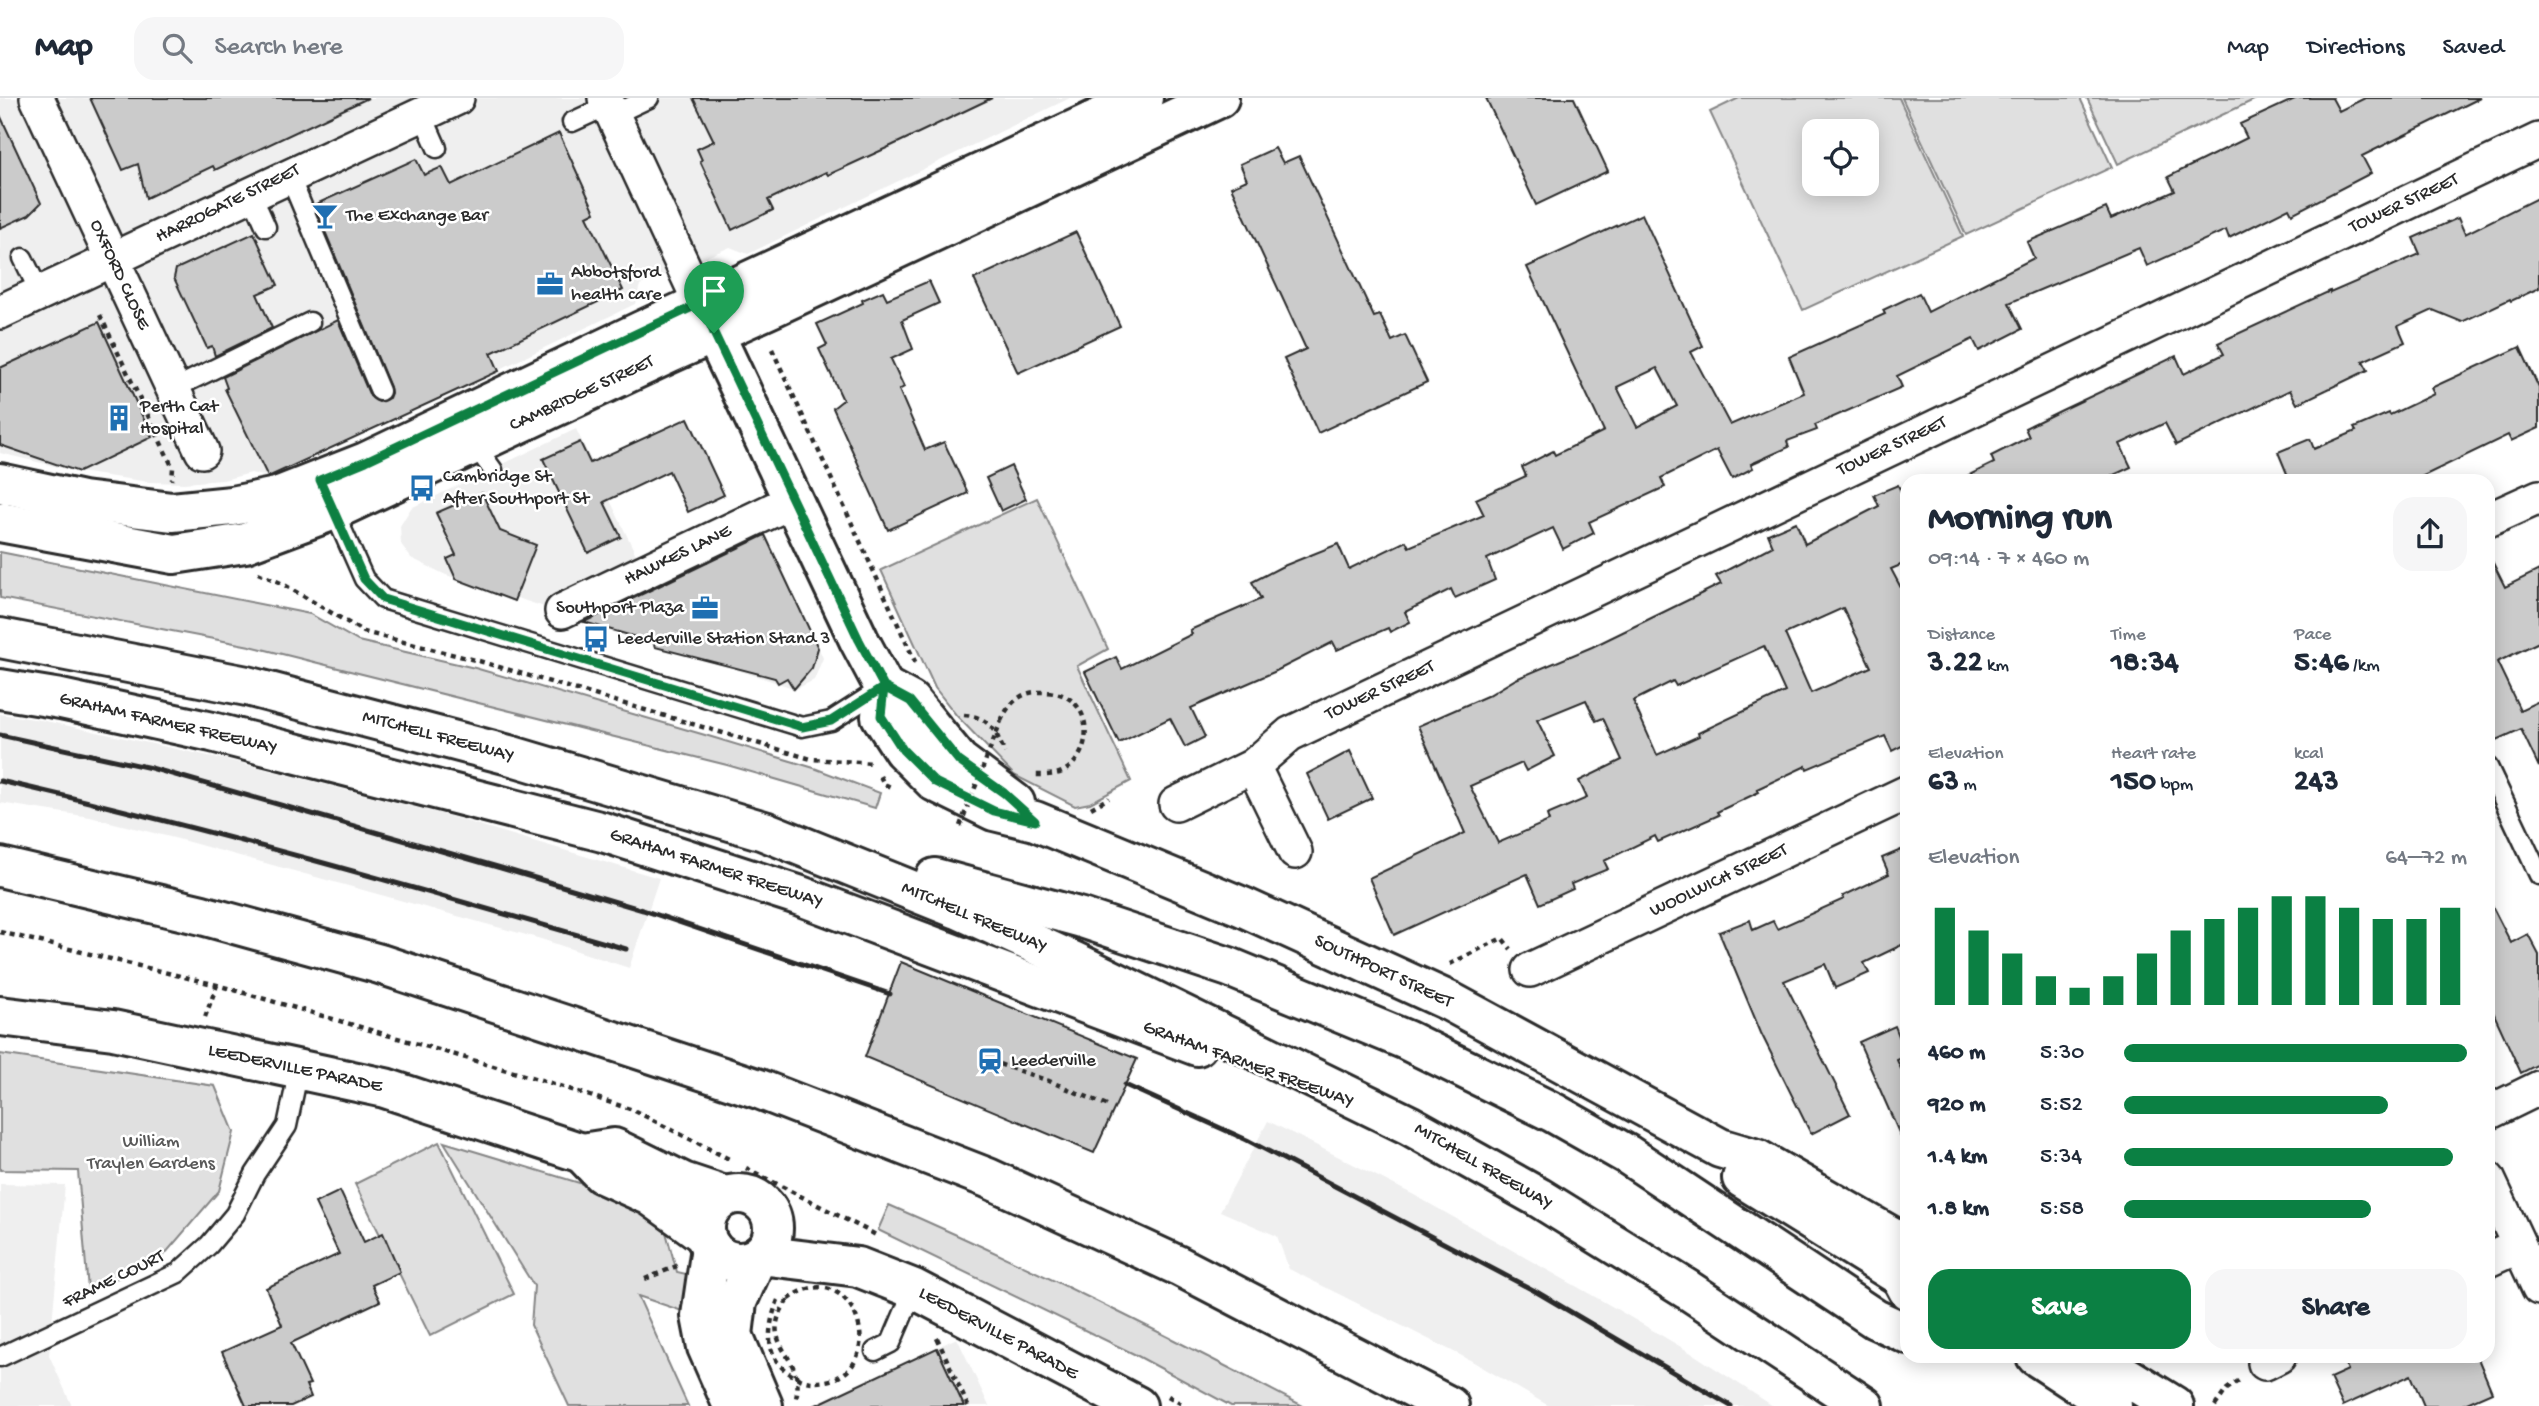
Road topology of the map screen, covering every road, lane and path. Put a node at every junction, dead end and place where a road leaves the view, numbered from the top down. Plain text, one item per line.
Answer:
1 (37, 98) edge
2 (457, 98) edge
3 (649, 98) edge
4 (1219, 98) edge
5 (609, 106) edge
6 (1151, 107) edge
7 (422, 114) junction
8 (572, 122) dead end
9 (2539, 140) edge
10 (437, 148) dead end
11 (289, 175) junction
12 (251, 193) junction
13 (266, 227) dead end
14 (23, 258) dead end
15 (112, 260) junction
16 (40, 293) junction
17 (0, 312) edge
18 (100, 315) dead end
19 (708, 318) junction
20 (310, 322) dead end
21 (772, 349) dead end
22 (173, 388) junction
23 (380, 391) dead end
24 (202, 451) dead end
25 (0, 483) edge
26 (171, 489) dead end
27 (327, 495) junction
28 (2539, 497) edge
29 (794, 500) junction
30 (2495, 517) edge
31 (0, 522) edge
32 (572, 603) dead end
33 (0, 638) edge
34 (922, 677) dead end
35 (884, 687) junction
36 (0, 689) edge
37 (962, 715) dead end
38 (1006, 757) dead end
39 (1253, 766) junction
40 (1027, 775) dead end
41 (2495, 782) edge
42 (1900, 796) edge
43 (1109, 798) dead end
44 (1175, 804) dead end
45 (1084, 817) dead end
46 (960, 826) dead end
47 (764, 831) junction
48 (1295, 852) dead end
49 (0, 867) edge
50 (2539, 875) edge
51 (1448, 965) dead end
52 (1530, 970) joint
53 (0, 1016) edge
54 (990, 1060) dead end
55 (299, 1069) junction
56 (2539, 1088) edge
57 (1109, 1106) dead end
58 (2495, 1109) edge
59 (1409, 1125) junction
60 (582, 1153) junction
61 (2495, 1194) edge
62 (725, 1196) junction
63 (773, 1219) junction
64 (2519, 1246) junction
65 (700, 1250) junction
66 (759, 1256) junction
67 (2495, 1257) edge
68 (858, 1267) junction
69 (645, 1279) dead end
70 (2539, 1288) edge
71 (914, 1289) junction
72 (1900, 1292) edge
73 (1900, 1292) edge
74 (778, 1300) dead end
75 (937, 1339) dead end
76 (875, 1351) dead end
77 (0, 1357) edge
78 (2047, 1363) edge
79 (2099, 1363) edge
80 (2267, 1363) edge
81 (780, 1401) edge
82 (733, 1406) edge
83 (968, 1406) edge
84 (1137, 1406) edge
85 (1449, 1406) edge
86 (1864, 1406) edge
87 (2112, 1406) edge
88 (2174, 1406) edge
89 (2215, 1406) edge

1 - 15 street, OXFORD CLOSE
2 - 7 street, HARROGATE STREET
3 - 5 lane
4 - 6 main road, CAMBRIDGE STREET
5 - 8 lane
5 - 19 street, SOUTHPORT STREET
6 - 19 main road, CAMBRIDGE STREET
7 - 10 lane
7 - 11 street, HARROGATE STREET
9 - 39 street, TOWER STREET
11 - 12 street, HARROGATE STREET
11 - 23 lane
12 - 13 lane
12 - 15 street, HARROGATE STREET
14 - 16 lane
15 - 16 street, HARROGATE STREET
15 - 22 street, OXFORD CLOSE
16 - 17 street, HARROGATE STREET
18 - 26 path
19 - 27 main road, CAMBRIDGE STREET
19 - 27 main road, CAMBRIDGE STREET
19 - 29 main road, SOUTHPORT STREET
20 - 22 lane
21 - 34 path
22 - 24 street, OXFORD CLOSE
25 - 27 main road, CAMBRIDGE STREET
27 - 31 main road, CAMBRIDGE STREET
27 - 35 lane
28 - 30 street
29 - 32 street, HAWKES LANE
29 - 35 main road, SOUTHPORT STREET
33 - 47 main road, MITCHELL FREEWAY
35 - 72 main road, SOUTHPORT STREET
36 - 59 main road, GRAHAM FARMER FREEWAY
37 - 38 path
39 - 44 street, TOWER STREET
39 - 48 street
40 - 46 path, bridge
41 - 50 lane
42 - 52 street, WOOLWICH STREET
43 - 45 path
47 - 59 main road, MITCHELL FREEWAY
47 - 73 main road
49 - 85 main road
51 - 52 path
53 - 55 main road, LEEDERVILLE PARADE
54 - 57 path
55 - 60 main road, LEEDERVILLE PARADE
55 - 77 lane, FRAME COURT
56 - 58 street
59 - 86 main road, MITCHELL FREEWAY
60 - 62 main road, LEEDERVILLE PARADE
60 - 65 main road, LEEDERVILLE PARADE
61 - 64 street
62 - 63 main road
62 - 65 main road
63 - 66 main road
63 - 68 main road, LEEDERVILLE PARADE
64 - 67 street
64 - 70 street
65 - 66 main road
65 - 69 path
65 - 82 main road
66 - 68 main road, LEEDERVILLE PARADE
66 - 81 main road
68 - 71 main road, LEEDERVILLE PARADE
71 - 76 lane
71 - 84 main road, LEEDERVILLE PARADE
74 - 81 path, bridge
75 - 83 path
78 - 87 main road
79 - 88 main road
80 - 89 path

